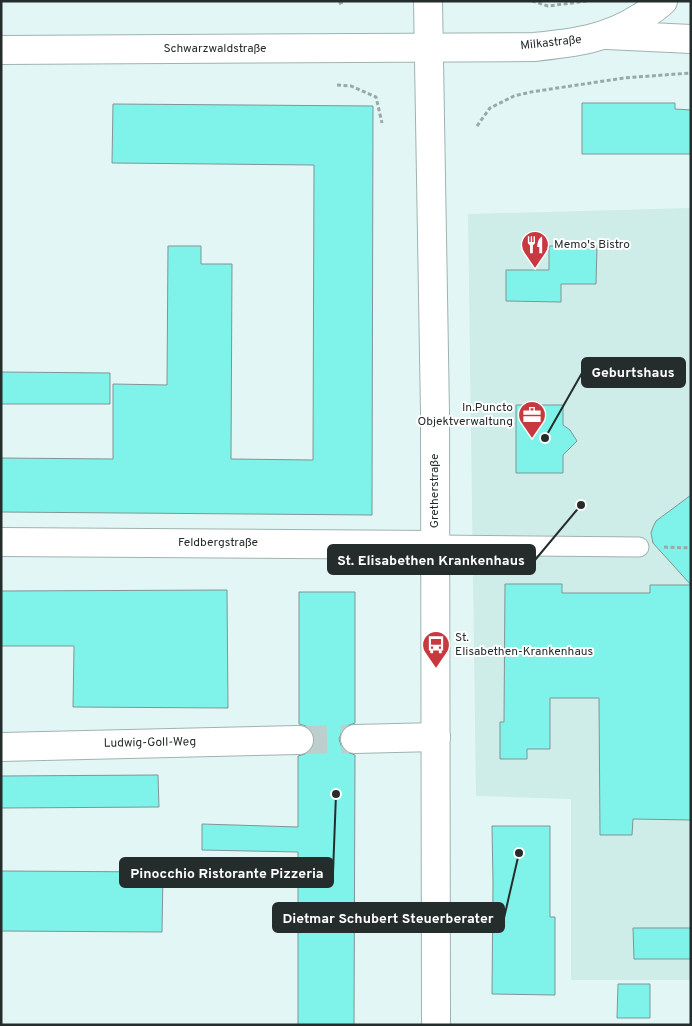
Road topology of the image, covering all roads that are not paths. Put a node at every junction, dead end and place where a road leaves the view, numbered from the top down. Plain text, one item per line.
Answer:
1 (428, 1) edge
2 (663, 1) edge
3 (607, 35) junction
4 (691, 39) edge
5 (430, 47) junction
6 (1, 50) edge
7 (1, 542) edge
8 (436, 545) junction
9 (639, 547) dead end
10 (436, 737) junction
11 (355, 739) tunnel mouth
12 (298, 740) tunnel mouth
13 (1, 747) edge
14 (436, 1025) edge

1 - 5 main road, Gretherstraße
2 - 3 main road, Milkastraße
3 - 4 main road
3 - 5 main road, Milkastraße
5 - 6 main road, Schwarzwaldstraße
5 - 8 main road, Gretherstraße
7 - 8 main road, Feldbergstraße
8 - 9 lane
8 - 10 main road, Gretherstraße
10 - 11 main road
10 - 14 main road, Gretherstraße
12 - 13 main road, Ludwig-Goll-Weg

